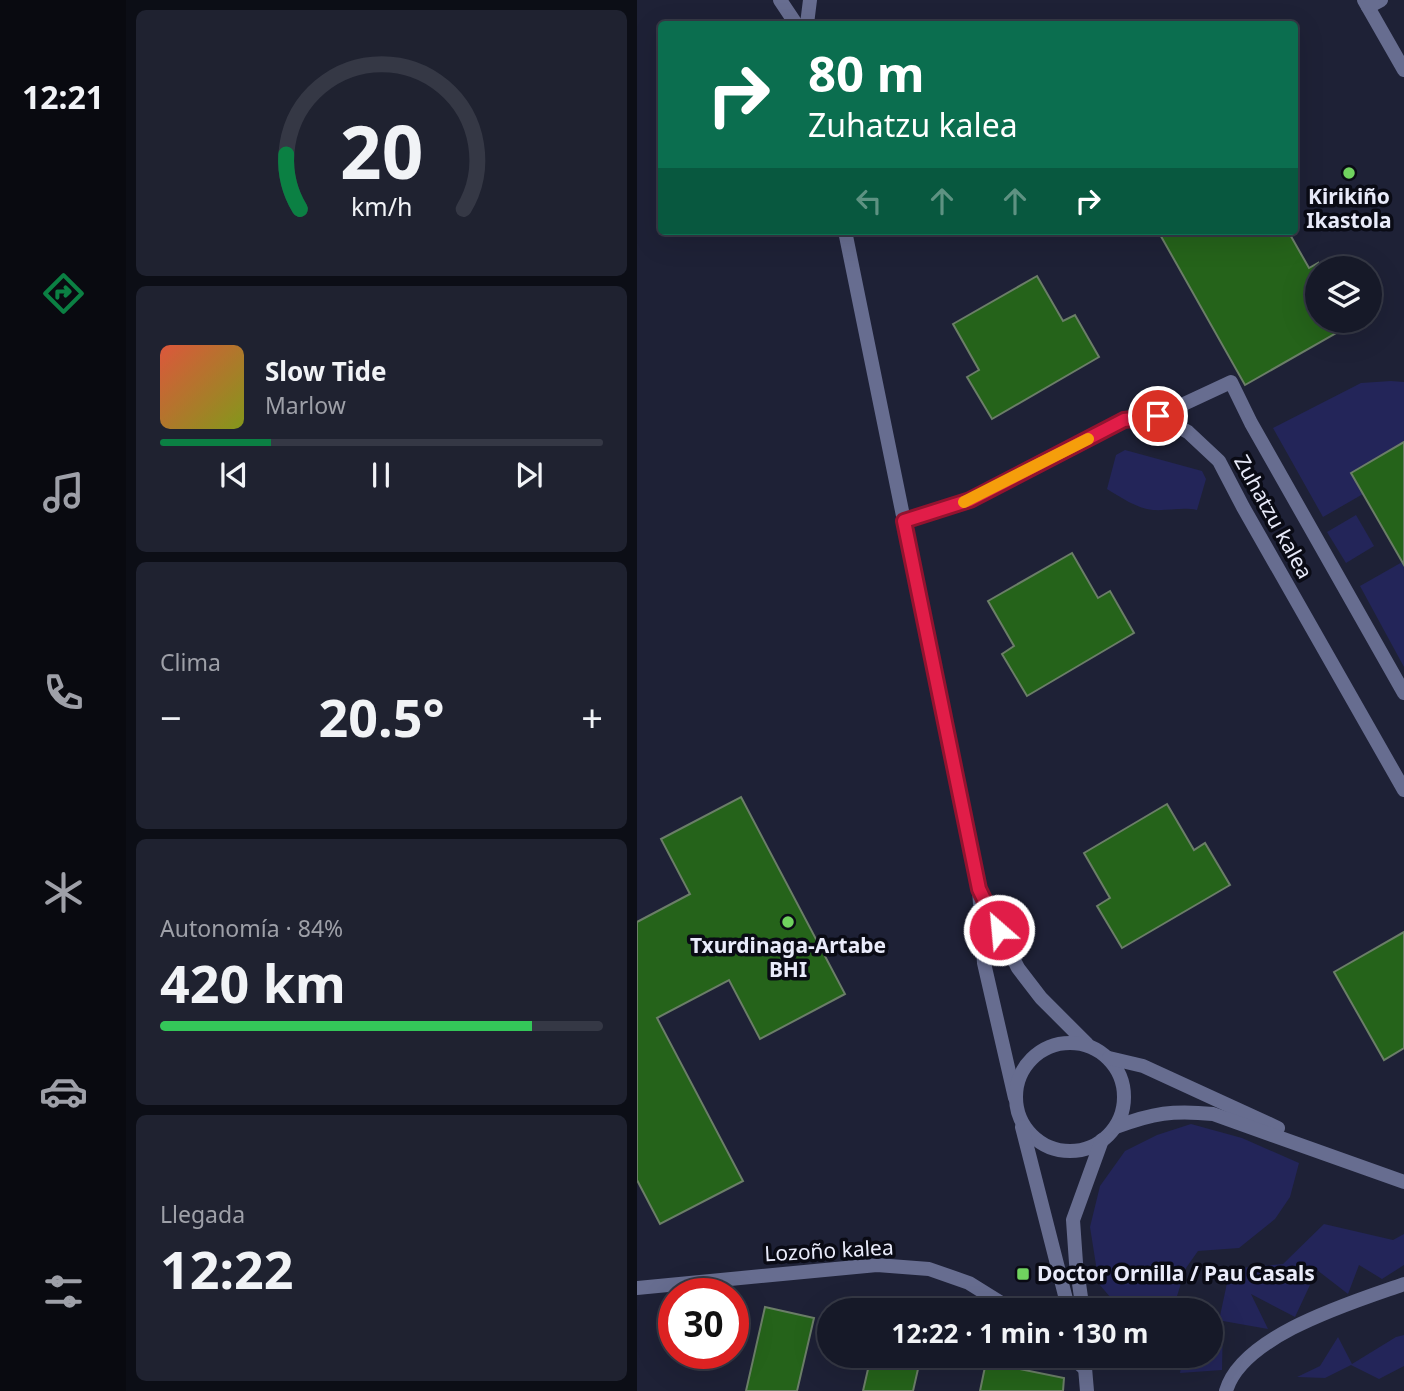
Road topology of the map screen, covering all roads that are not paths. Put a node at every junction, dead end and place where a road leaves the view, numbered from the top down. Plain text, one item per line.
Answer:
1 (780, 0) edge
2 (810, 0) edge
3 (1371, 2) edge
4 (794, 21) edge
5 (807, 21) edge
6 (1404, 70) edge
7 (846, 235) edge
8 (1158, 416) junction
9 (904, 521) junction
10 (1404, 693) edge
11 (1404, 790) edge
12 (979, 889) junction
13 (1087, 1044) junction
14 (1109, 1058) junction
15 (1015, 1098) junction
16 (1020, 1119) junction
17 (1116, 1127) junction
18 (1102, 1140) junction
19 (1353, 1162) junction
20 (1404, 1182) edge
21 (1404, 1284) edge
22 (637, 1288) edge
23 (993, 1298) edge
24 (1066, 1298) edge
25 (1081, 1298) edge
26 (1084, 1368) edge
27 (1087, 1391) edge
28 (1226, 1391) edge

1 - 4 street
2 - 5 street
3 - 6 street
7 - 9 street
8 - 9 street
8 - 10 street, Zuhatzu kalea
8 - 11 street, Zuhatzu kalea
9 - 12 street
12 - 13 street
12 - 15 street
13 - 14 street
13 - 15 street
14 - 17 street
14 - 19 street
15 - 16 street
16 - 18 street
16 - 24 street
17 - 18 street
17 - 19 street
18 - 25 street
19 - 20 street
21 - 28 street
22 - 23 street, Lozoño kalea
26 - 27 street

